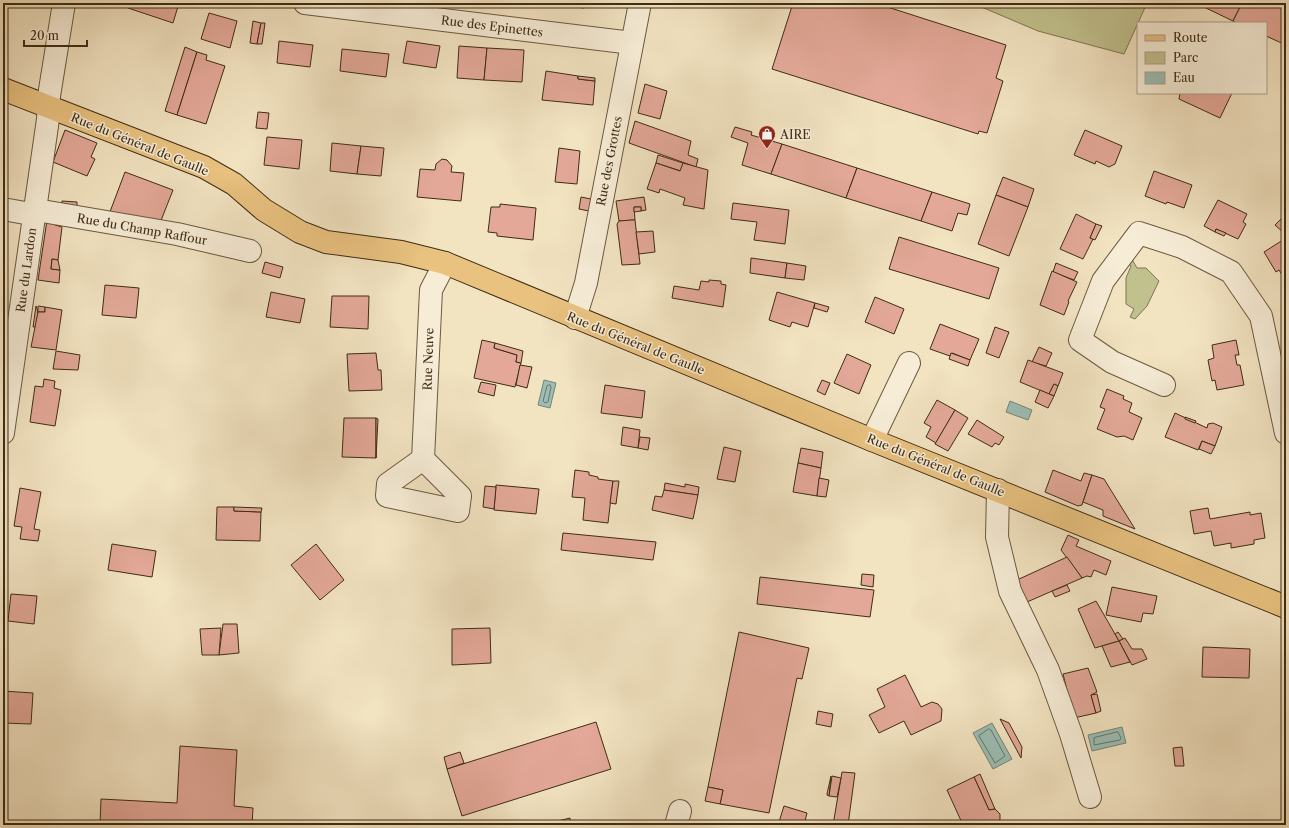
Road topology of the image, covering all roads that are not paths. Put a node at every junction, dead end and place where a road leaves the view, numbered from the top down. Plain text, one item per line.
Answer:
1 (64, 3) edge
2 (305, 3) edge
3 (640, 3) edge
4 (632, 43) junction
5 (3, 89) edge
6 (49, 108) junction
7 (3, 210) edge
8 (34, 212) junction
9 (250, 250) dead end
10 (445, 263) junction
11 (575, 318) junction
12 (910, 363) dead end
13 (1164, 384) dead end
14 (3, 433) edge
15 (1286, 433) edge
16 (872, 440) junction
17 (424, 458) dead end
18 (998, 490) junction
19 (1280, 604) edge
20 (1090, 797) dead end

1 - 6 street, Rue du Lardon
2 - 4 street, Rue des Epinettes
3 - 4 street, Rue des Grottes
4 - 11 street, Rue des Grottes
5 - 6 main road, Rue du Général de Gaulle
6 - 8 street, Rue du Lardon
6 - 10 main road, Rue du Général de Gaulle
7 - 8 street, Rue du Champ Raffour
8 - 9 street, Rue du Champ Raffour
8 - 14 street, Rue du Lardon
10 - 11 main road, Rue du Général de Gaulle
10 - 17 street, Rue Neuve
11 - 16 main road, Rue du Général de Gaulle
12 - 16 street
13 - 15 street
16 - 18 main road, Rue du Général de Gaulle
18 - 19 main road, Rue du Général de Gaulle
18 - 20 street

